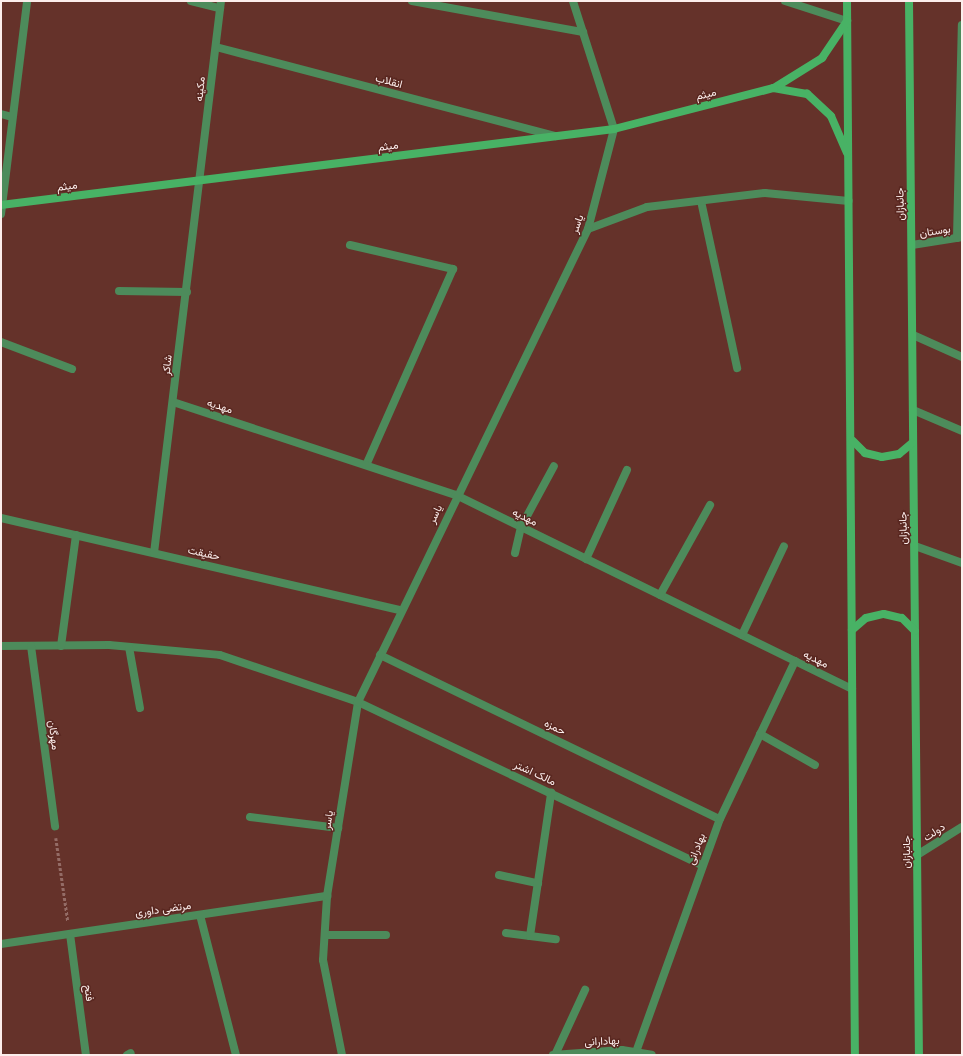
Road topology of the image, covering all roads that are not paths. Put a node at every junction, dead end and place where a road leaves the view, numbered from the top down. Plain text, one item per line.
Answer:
1 (27, 1) edge
2 (191, 1) edge
3 (412, 1) edge
4 (573, 1) edge
5 (785, 1) edge
6 (847, 1) edge
7 (909, 1) edge
8 (220, 5) edge
9 (847, 21) junction
10 (962, 25) edge
11 (583, 32) junction
12 (216, 47) junction
13 (774, 88) junction
14 (1, 114) edge
15 (12, 118) junction
16 (614, 129) junction
17 (556, 136) junction
18 (849, 157) junction
19 (202, 180) junction
20 (701, 201) junction
21 (849, 201) junction
22 (1, 205) edge
23 (1, 214) edge
24 (588, 229) junction
25 (960, 238) edge
26 (350, 245) dead end
27 (912, 245) junction
28 (119, 291) dead end
29 (188, 292) junction
30 (913, 335) junction
31 (1, 342) edge
32 (962, 357) edge
33 (737, 368) dead end
34 (72, 369) dead end
35 (173, 402) junction
36 (913, 410) junction
37 (962, 431) edge
38 (853, 441) junction
39 (912, 443) junction
40 (366, 465) junction
41 (554, 466) dead end
42 (627, 470) dead end
43 (456, 495) junction
44 (710, 505) dead end
45 (1, 518) edge
46 (521, 527) junction
47 (76, 535) junction
48 (784, 546) dead end
49 (915, 546) junction
50 (154, 553) junction
51 (515, 553) dead end
52 (586, 559) junction
53 (962, 562) edge
54 (660, 595) junction
55 (402, 610) junction
56 (852, 630) junction
57 (915, 631) junction
58 (742, 635) junction
59 (1, 646) edge
60 (31, 646) junction
61 (61, 646) junction
62 (129, 647) junction
63 (380, 655) junction
64 (795, 661) junction
65 (852, 689) junction
66 (358, 702) junction
67 (140, 708) dead end
68 (760, 734) junction
69 (815, 765) dead end
70 (551, 793) junction
71 (250, 817) dead end
72 (720, 818) junction
73 (54, 826) road end
74 (962, 827) edge
75 (338, 828) junction
76 (917, 856) junction
77 (702, 865) junction
78 (499, 875) dead end
79 (538, 883) junction
80 (327, 896) junction
81 (200, 915) junction
82 (506, 933) dead end
83 (70, 934) junction
84 (325, 935) junction
85 (386, 935) dead end
86 (530, 936) junction
87 (556, 939) dead end
88 (1, 944) edge
89 (585, 990) dead end
90 (636, 1052) junction
91 (86, 1055) edge
92 (236, 1055) edge
93 (342, 1055) edge
94 (554, 1055) edge
95 (652, 1055) edge
96 (855, 1055) edge
97 (919, 1055) edge

1 - 15 street
2 - 8 street
3 - 11 street
4 - 11 street
5 - 9 street
6 - 9 main road
7 - 27 main road, جانبازان
8 - 12 street, مکینه
9 - 13 main road
9 - 18 main road
10 - 25 street
11 - 16 street
12 - 17 street, انقلاب
12 - 19 street, مکینه
13 - 16 main road, میثم
13 - 18 main road
14 - 15 street
15 - 22 street
16 - 17 main road, میثم
16 - 24 street, یاسر
17 - 19 main road, میثم
18 - 21 main road
19 - 22 main road, میثم
19 - 29 street, شاکر
20 - 21 street
20 - 24 street
20 - 33 street
21 - 38 main road
22 - 23 street
24 - 43 street, یاسر
25 - 27 street, بوستان
26 - 40 street
27 - 30 main road, جانبازان
28 - 29 street
29 - 35 street, شاکر
30 - 32 street
30 - 36 main road, جانبازان
31 - 34 street
35 - 40 street, مهدیه
35 - 50 street, شاکر
36 - 37 street
36 - 39 main road, جانبازان
38 - 39 main road
38 - 56 main road
39 - 49 main road, جانبازان
40 - 43 street, مهدیه
41 - 46 street
42 - 52 street
43 - 46 street, مهدیه
43 - 55 street, یاسر
44 - 54 street
45 - 47 street, حقیقت
46 - 51 street
46 - 52 street, مهدیه
47 - 50 street, حقیقت
47 - 61 street
48 - 58 street
49 - 53 street
49 - 57 main road, جانبازان
50 - 55 street, حقیقت
52 - 54 street, مهدیه
54 - 58 street, مهدیه
55 - 63 street, یاسر
56 - 57 main road
56 - 65 main road
57 - 76 main road, جانبازان
58 - 64 street, مهدیه
59 - 60 street, مالک اشتر
60 - 61 street, مالک اشتر
60 - 73 street, مهرگان
61 - 62 street, مالک اشتر
62 - 66 street, مالک اشتر
62 - 67 street
63 - 66 street, یاسر
63 - 72 street, حمزه
64 - 65 street, مهدیه
64 - 68 street, بهادرانی
65 - 96 main road
66 - 70 street, مالک اشتر
66 - 75 street, یاسر
68 - 69 street
68 - 72 street, بهادرانی
70 - 77 street, مالک اشتر
70 - 79 street
71 - 75 street
72 - 77 street, بهادرانی
74 - 76 street, دولت
75 - 80 street, یاسر
76 - 97 main road, جانبازان
77 - 90 street, بهادرانی
78 - 79 street
79 - 86 street
80 - 81 street, مرتضی داوری
80 - 84 street, یاسر
81 - 83 street, مرتضی داوری
81 - 92 street
82 - 86 street
83 - 88 street, مرتضی داوری
83 - 91 street, فتح
84 - 85 street
84 - 93 street, یاسر
86 - 87 street
89 - 94 street
90 - 94 street, بهادارانی
90 - 95 street, بهادارانی

